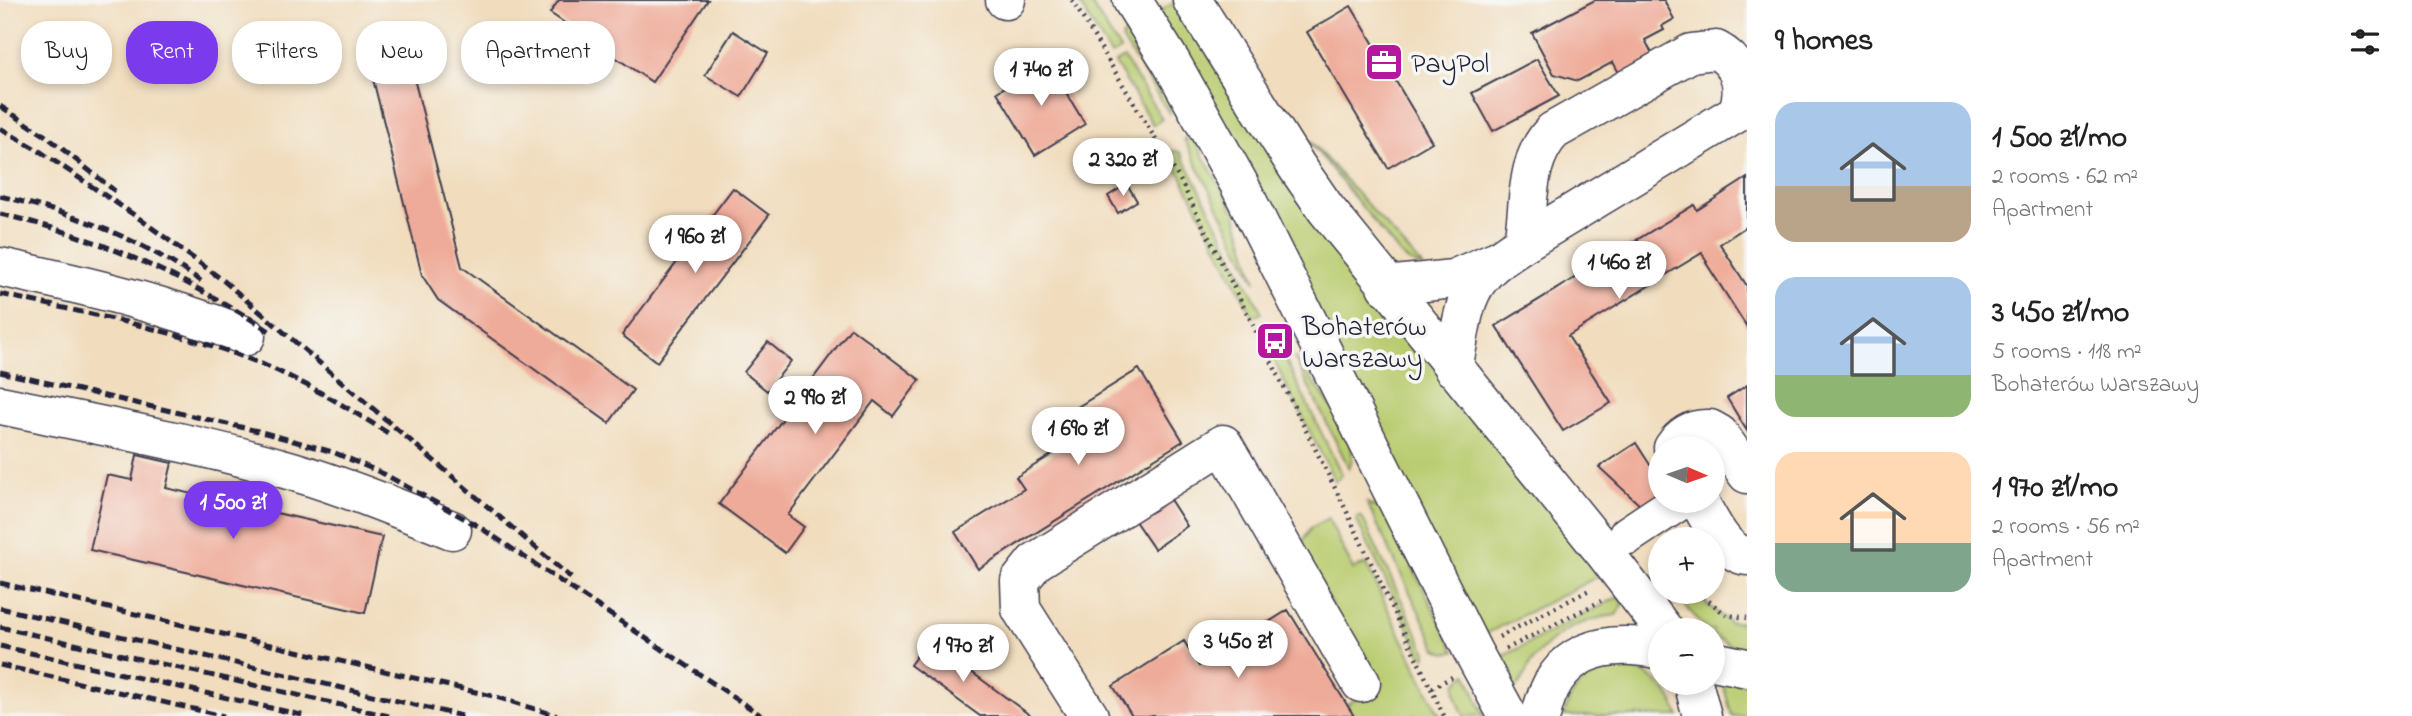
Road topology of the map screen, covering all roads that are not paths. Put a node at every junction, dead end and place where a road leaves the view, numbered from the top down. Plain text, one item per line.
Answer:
1 (1132, 0) edge
2 (1192, 0) edge
3 (1510, 252) junction
4 (0, 267) edge
5 (1386, 286) junction
6 (246, 336) dead end
7 (1453, 368) junction
8 (0, 405) edge
9 (1684, 436) edge
10 (1720, 436) edge
11 (1726, 444) edge
12 (1747, 474) edge
13 (1661, 513) edge
14 (1706, 513) edge
15 (452, 530) dead end
16 (1628, 535) dead end
17 (1747, 556) edge
18 (1655, 618) edge
19 (1648, 649) edge
20 (1725, 663) edge
21 (1747, 668) edge
22 (1361, 683) dead end
23 (1696, 695) edge
24 (1089, 716) edge
25 (1508, 716) edge
26 (1541, 716) edge
27 (1702, 716) edge

1 - 25 street
2 - 5 street
3 - 3 street
3 - 5 street
3 - 7 street
4 - 6 street
5 - 7 street
7 - 18 street
8 - 15 street
9 - 10 street
11 - 12 street
13 - 16 street
14 - 17 street
19 - 26 street
20 - 21 street
22 - 24 street
23 - 27 street

